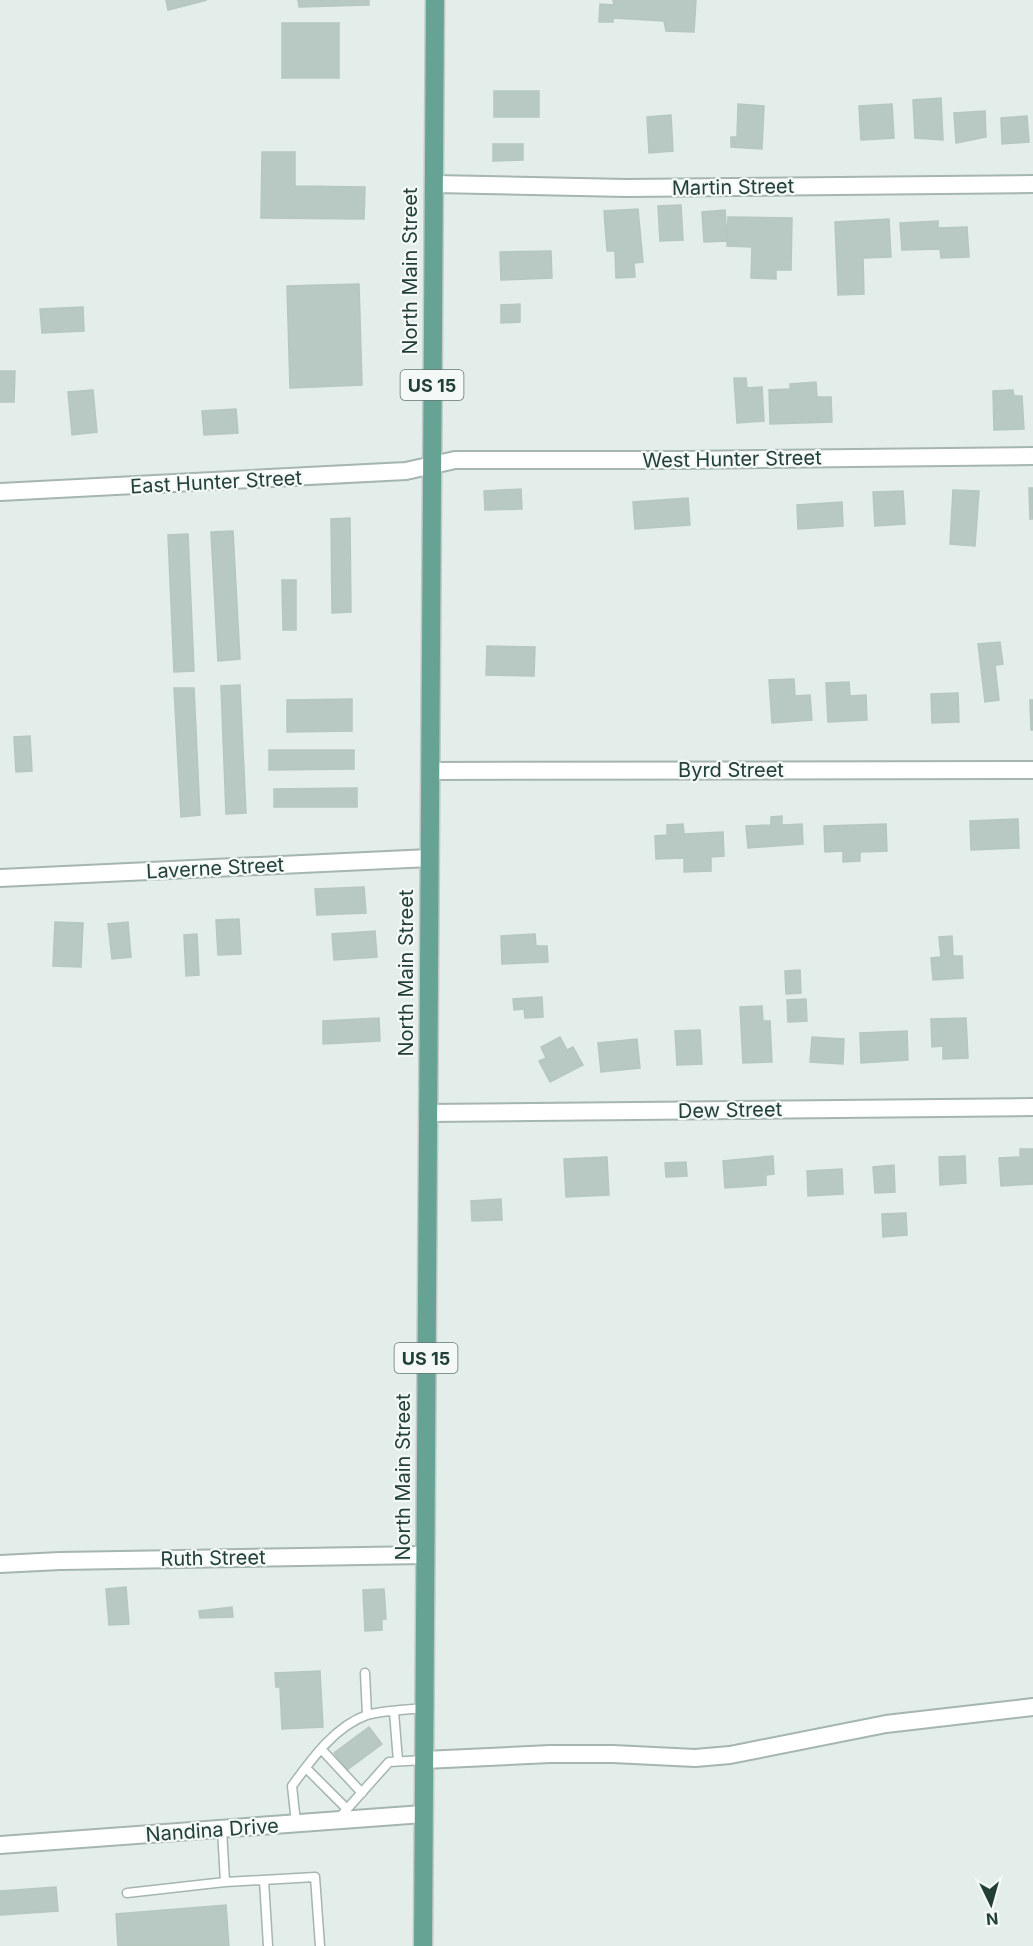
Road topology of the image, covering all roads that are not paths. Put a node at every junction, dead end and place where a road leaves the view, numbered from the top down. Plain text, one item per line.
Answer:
1 (435, 0) edge
2 (434, 184) junction
3 (1033, 184) edge
4 (1033, 456) edge
5 (432, 465) junction
6 (0, 492) edge
7 (1033, 770) edge
8 (430, 771) junction
9 (430, 858) junction
10 (0, 878) edge
11 (1033, 1107) edge
12 (428, 1113) junction
13 (425, 1555) junction
14 (0, 1564) edge
15 (365, 1673) dead end
16 (1033, 1707) edge
17 (424, 1708) junction
18 (394, 1712) junction
19 (367, 1715) junction
20 (321, 1750) junction
21 (424, 1760) junction
22 (398, 1761) junction
23 (306, 1768) junction
24 (362, 1793) junction
25 (423, 1814) junction
26 (342, 1815) junction
27 (296, 1823) junction
28 (222, 1829) junction
29 (0, 1845) edge
30 (264, 1880) junction
31 (225, 1882) junction
32 (127, 1893) dead end
33 (424, 1945) edge
34 (268, 1946) edge
35 (320, 1946) edge

1 - 2 main road, North Main Street / US 15
2 - 3 street, Martin Street
2 - 5 main road, North Main Street / US 15
4 - 5 street, West Hunter Street
5 - 6 street, East Hunter Street
5 - 8 main road, North Main Street / US 15
7 - 8 street, Byrd Street
8 - 9 main road, North Main Street / US 15
9 - 10 street, Laverne Street
9 - 12 main road, North Main Street / US 15
11 - 12 street, Dew Street
12 - 13 main road, North Main Street / US 15
13 - 14 street, Ruth Street
13 - 17 main road, North Main Street / US 15
15 - 19 lane
16 - 21 street
17 - 18 lane
17 - 21 main road, North Main Street / US 15
18 - 19 lane
18 - 22 lane
19 - 20 lane
20 - 23 lane
20 - 24 lane
21 - 22 lane
21 - 25 main road, North Main Street / US 15
22 - 24 lane
23 - 26 lane
23 - 27 lane
24 - 26 lane
25 - 26 street, Nandina Drive
25 - 33 main road, North Main Street / US 15
26 - 27 street, Nandina Drive
27 - 28 street, Nandina Drive
28 - 29 street, Nandina Drive
28 - 31 lane
30 - 31 lane
30 - 34 lane
30 - 35 lane
31 - 32 lane

